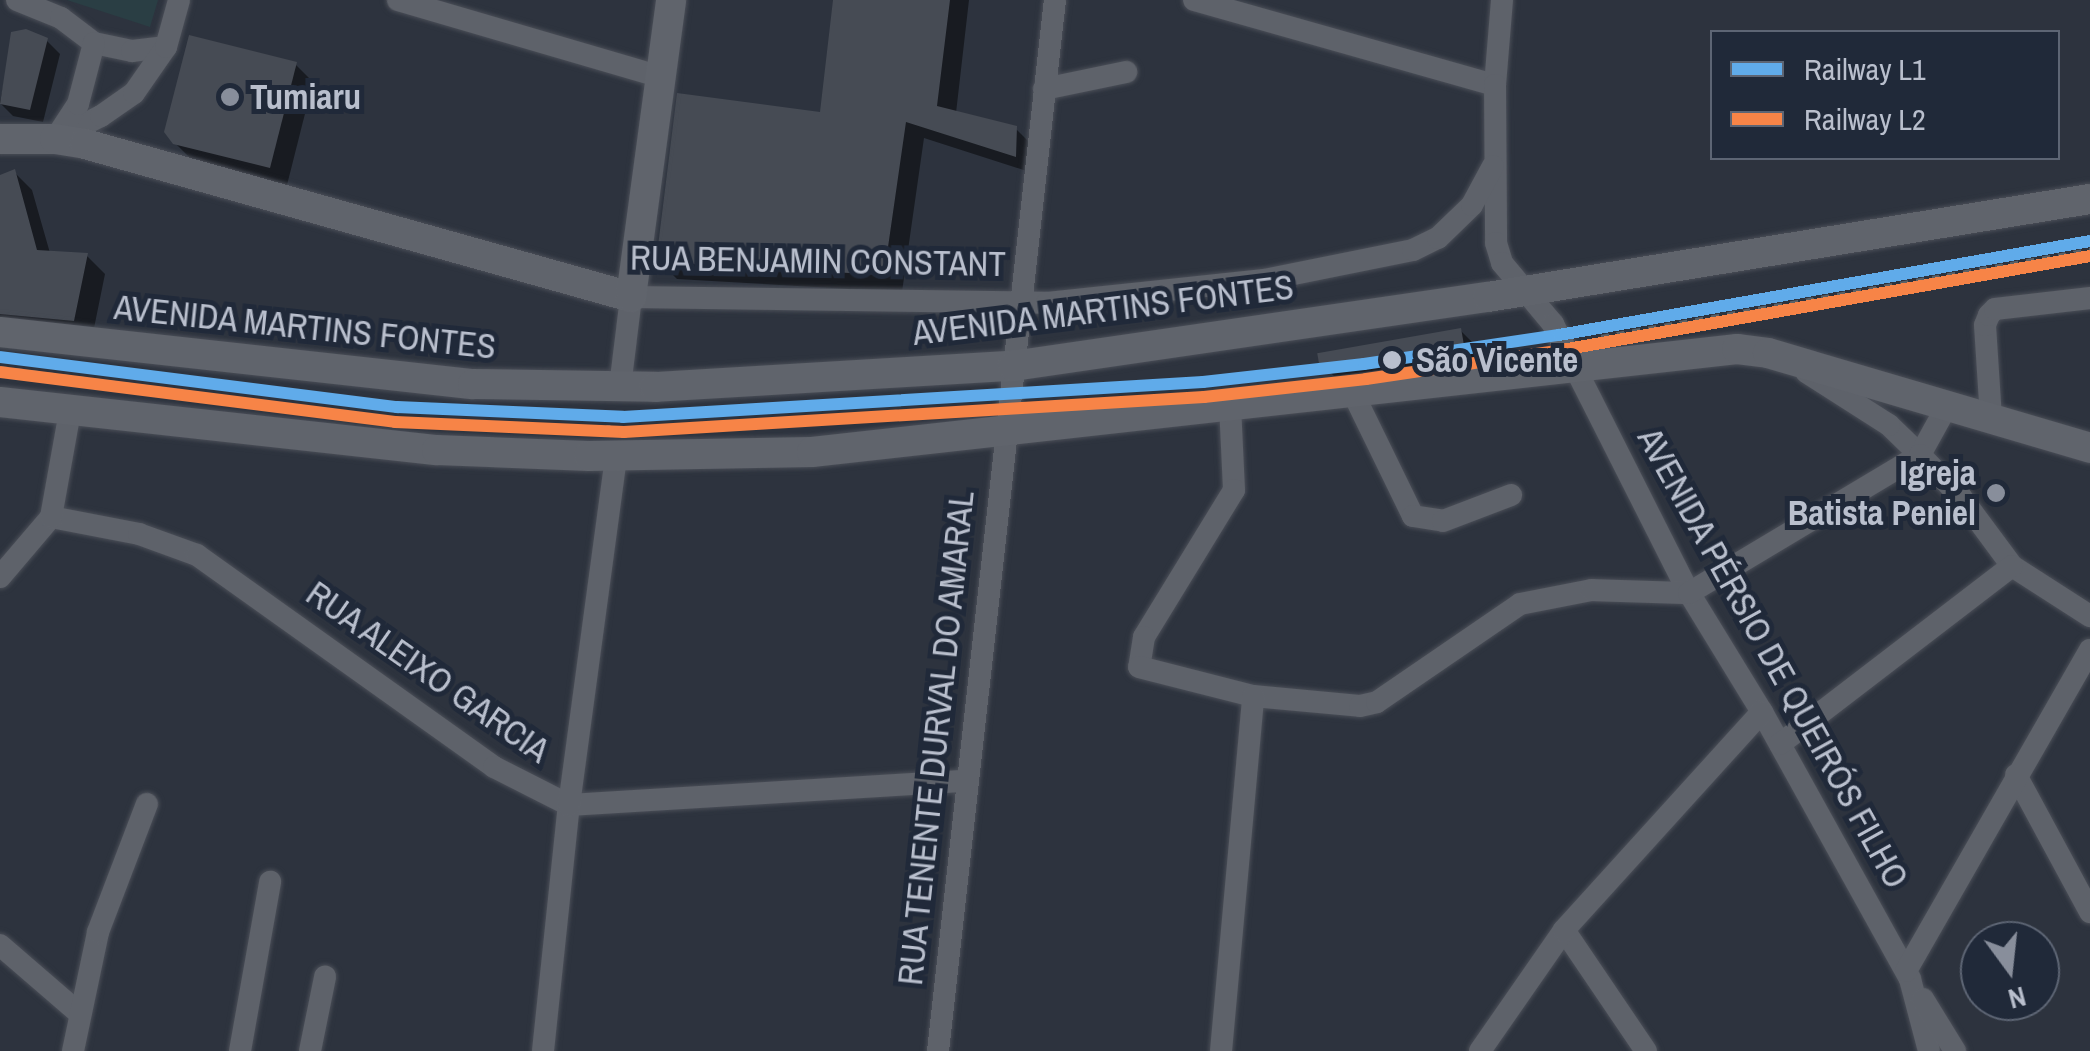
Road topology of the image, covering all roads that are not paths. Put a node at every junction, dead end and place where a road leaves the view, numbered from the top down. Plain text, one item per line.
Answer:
1 (17, 0) edge
2 (179, 0) edge
3 (398, 0) edge
4 (670, 0) edge
5 (1054, 0) edge
6 (1194, 0) edge
7 (1502, 0) edge
8 (94, 43) junction
9 (166, 47) junction
10 (1126, 72) dead end
11 (661, 76) junction
12 (1495, 85) junction
13 (1044, 89) junction
14 (0, 139) edge
15 (55, 139) junction
16 (1496, 162) junction
17 (2090, 199) edge
18 (1526, 288) junction
19 (632, 297) junction
20 (2090, 298) edge
21 (1020, 303) junction
22 (0, 332) edge
23 (1781, 357) junction
24 (1013, 366) junction
25 (1577, 370) junction
26 (0, 382) edge
27 (620, 387) junction
28 (1352, 391) junction
29 (0, 402) edge
30 (1230, 405) junction
31 (1947, 406) junction
32 (70, 411) junction
33 (1991, 418) junction
34 (164, 420) junction
35 (1004, 432) junction
36 (2090, 448) edge
37 (1920, 455) junction
38 (616, 456) junction
39 (1511, 494) dead end
40 (51, 518) junction
41 (2012, 566) junction
42 (0, 577) edge
43 (1689, 593) junction
44 (2090, 616) edge
45 (2090, 650) edge
46 (1253, 696) junction
47 (1762, 712) junction
48 (1780, 744) junction
49 (2016, 775) junction
50 (965, 781) junction
51 (147, 804) dead end
52 (568, 805) junction
53 (270, 882) dead end
54 (2090, 912) edge
55 (1564, 930) junction
56 (0, 945) edge
57 (1908, 975) junction
58 (325, 977) dead end
59 (80, 1014) junction
60 (74, 1051) edge
61 (240, 1051) edge
62 (310, 1051) edge
63 (544, 1051) edge
64 (938, 1051) edge
65 (1221, 1051) edge
66 (1480, 1051) edge
67 (1646, 1051) edge
68 (1929, 1051) edge
69 (1955, 1051) edge

1 - 8 street
2 - 9 street
3 - 11 street
4 - 11 main road
5 - 13 street
6 - 12 street
7 - 12 street, AVENIDA PÉRSIO DE QUEIRÓS FILHO
8 - 9 street
8 - 15 street
9 - 15 street
10 - 13 street
11 - 19 main road
12 - 16 street, AVENIDA PÉRSIO DE QUEIRÓS FILHO
13 - 21 street
14 - 15 main road, RUA BENJAMIN CONSTANT
15 - 19 main road, RUA BENJAMIN CONSTANT
16 - 18 street, AVENIDA PÉRSIO DE QUEIRÓS FILHO
16 - 21 street, RUA BENJAMIN CONSTANT
17 - 18 main road, AVENIDA MARTINS FONTES
18 - 24 main road, AVENIDA MARTINS FONTES
18 - 25 street, AVENIDA PÉRSIO DE QUEIRÓS FILHO
19 - 21 street, RUA BENJAMIN CONSTANT
19 - 27 street
20 - 33 street
21 - 24 street
22 - 27 main road, AVENIDA MARTINS FONTES
23 - 25 main road
23 - 31 main road
23 - 37 street
24 - 27 main road, AVENIDA MARTINS FONTES
24 - 35 street, RUA TENENTE DURVAL DO AMARAL
25 - 28 main road
25 - 43 street, AVENIDA PÉRSIO DE QUEIRÓS FILHO
26 - 34 main road
28 - 30 main road
28 - 39 street
29 - 32 main road
30 - 35 main road
30 - 46 street
31 - 33 main road
31 - 37 street
32 - 34 main road
32 - 40 street
33 - 36 main road
34 - 38 main road
35 - 38 main road
35 - 50 street, RUA TENENTE DURVAL DO AMARAL
37 - 41 street
37 - 43 street
38 - 52 street
40 - 42 street
40 - 52 street, RUA ALEIXO GARCIA
41 - 44 street
41 - 48 street
43 - 46 street
43 - 47 street, AVENIDA PÉRSIO DE QUEIRÓS FILHO
45 - 49 street
46 - 65 street
47 - 48 street, AVENIDA PÉRSIO DE QUEIRÓS FILHO
47 - 55 street
48 - 57 street, AVENIDA PÉRSIO DE QUEIRÓS FILHO
49 - 54 street
49 - 57 street
50 - 52 street, RUA ALEIXO GARCIA
50 - 64 street, RUA TENENTE DURVAL DO AMARAL
51 - 59 street
52 - 63 street
53 - 61 street
55 - 66 street
55 - 67 street
56 - 59 street
57 - 68 street, AVENIDA PÉRSIO DE QUEIRÓS FILHO
57 - 69 street, AVENIDA PÉRSIO DE QUEIRÓS FILHO
58 - 62 street
59 - 60 street

